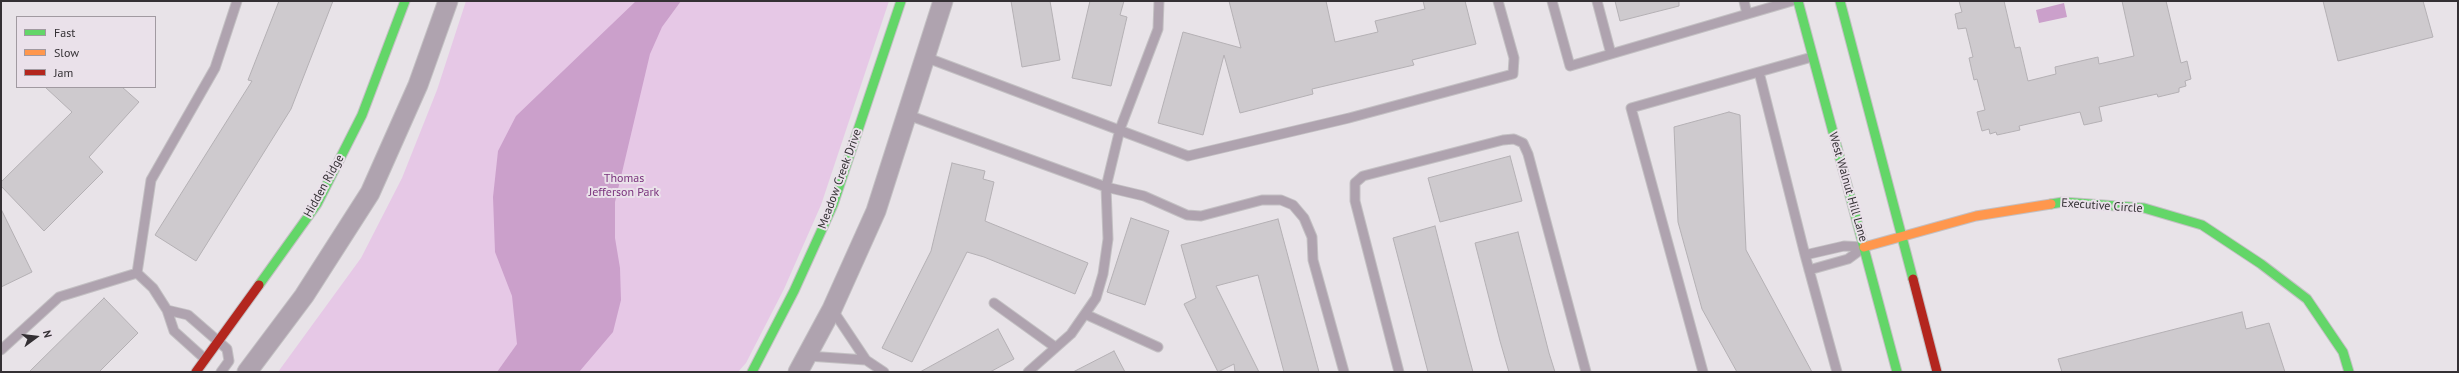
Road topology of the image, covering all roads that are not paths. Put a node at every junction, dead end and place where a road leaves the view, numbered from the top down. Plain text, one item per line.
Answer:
1 (237, 1) edge
2 (404, 1) edge
3 (448, 1) edge
4 (901, 1) edge
5 (943, 1) edge
6 (1159, 1) edge
7 (1498, 1) edge
8 (1552, 1) edge
9 (1597, 1) edge
10 (1744, 1) edge
11 (1792, 1) edge
12 (1798, 1) edge
13 (1840, 1) edge
14 (1747, 14) junction
15 (1611, 54) junction
16 (925, 57) junction
17 (1812, 57) junction
18 (1759, 72) junction
19 (908, 115) junction
20 (1120, 130) junction
21 (1106, 187) junction
22 (1901, 236) junction
23 (1864, 247) junction
24 (1805, 255) junction
25 (1809, 270) junction
26 (138, 274) junction
27 (994, 303) dead end
28 (832, 309) junction
29 (167, 310) junction
30 (1085, 314) junction
31 (219, 341) junction
32 (1055, 347) junction
33 (1158, 347) dead end
34 (1, 350) edge
35 (808, 356) junction
36 (205, 359) junction
37 (866, 360) junction
38 (196, 372) edge
39 (221, 372) edge
40 (247, 372) edge
41 (752, 372) edge
42 (798, 372) edge
43 (884, 372) edge
44 (1028, 372) edge
45 (1344, 372) edge
46 (1399, 372) edge
47 (1586, 372) edge
48 (1703, 372) edge
49 (1837, 372) edge
50 (1898, 372) edge
51 (1937, 372) edge
52 (2349, 372) edge

1 - 26 lane
2 - 31 street, Hidden Ridge
3 - 40 street
4 - 41 street, Meadow Creek Drive
5 - 16 street
6 - 20 lane
7 - 20 lane
8 - 15 lane
9 - 15 lane
10 - 14 lane
11 - 14 lane
12 - 17 street, West Walnut Hill Lane
13 - 22 street
14 - 15 lane
16 - 19 street
16 - 20 lane
17 - 18 lane
17 - 23 street, West Walnut Hill Lane
18 - 24 lane
18 - 48 lane
19 - 21 lane
19 - 28 street
20 - 21 lane
21 - 30 lane
21 - 45 lane
22 - 23 street, Executive Circle
22 - 51 street
22 - 52 street, Executive Circle
23 - 24 lane
23 - 25 lane
23 - 50 street, West Walnut Hill Lane
24 - 25 lane
25 - 49 lane
26 - 29 lane
26 - 34 lane
27 - 32 lane
28 - 35 street
28 - 37 lane
29 - 31 lane
29 - 36 lane
30 - 32 lane
30 - 33 lane
31 - 36 street, Hidden Ridge
31 - 39 lane
32 - 44 lane
35 - 37 lane
35 - 42 street
36 - 38 street, Hidden Ridge
37 - 43 lane
46 - 47 lane

